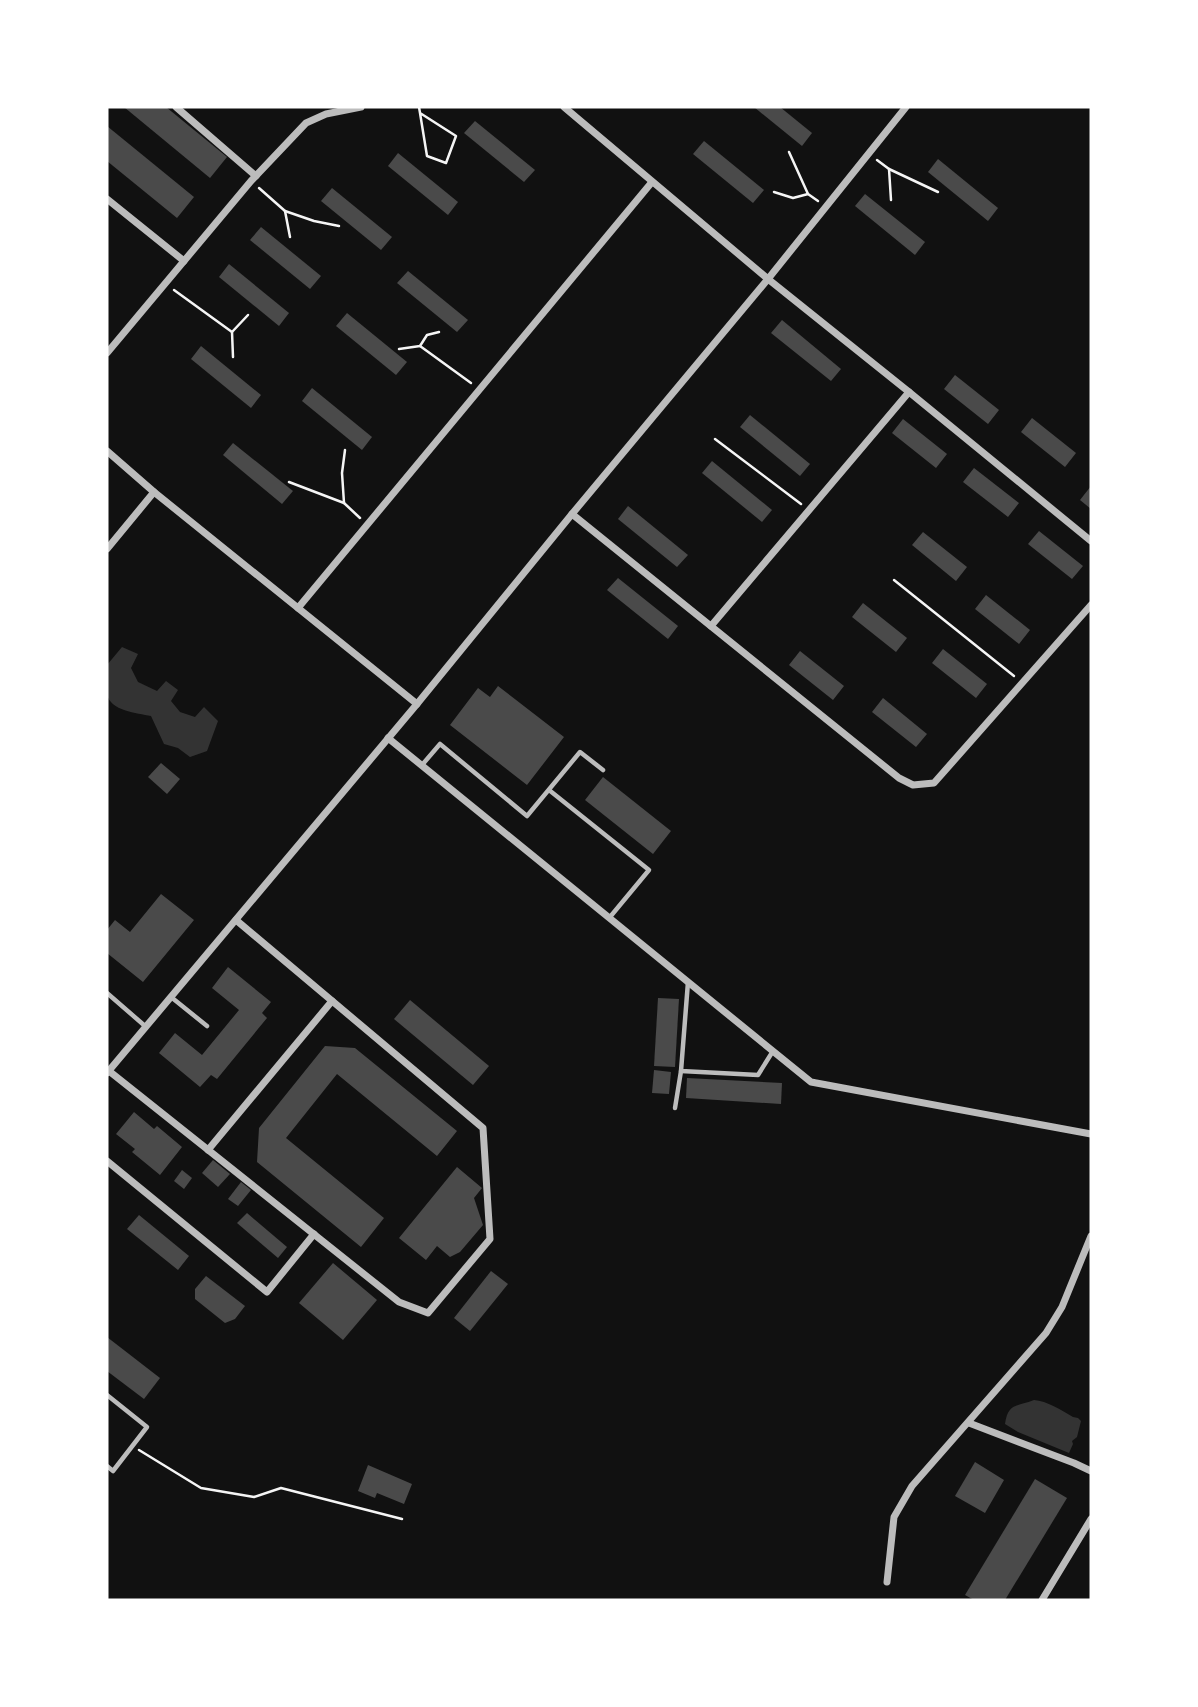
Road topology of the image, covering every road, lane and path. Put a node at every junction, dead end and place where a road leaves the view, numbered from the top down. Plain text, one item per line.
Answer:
1 (176, 107) edge
2 (360, 107) edge
3 (419, 107) edge
4 (564, 107) edge
5 (906, 107) edge
6 (420, 113) junction
7 (789, 152) dead end
8 (868, 154) junction
9 (889, 169) junction
10 (254, 179) junction
11 (652, 182) junction
12 (938, 191) dead end
13 (774, 192) dead end
14 (808, 194) junction
15 (107, 199) edge
16 (891, 200) dead end
17 (826, 207) junction
18 (285, 211) junction
19 (340, 226) dead end
20 (290, 237) dead end
21 (184, 261) junction
22 (768, 279) junction
23 (165, 284) junction
24 (248, 315) dead end
25 (232, 332) junction
26 (439, 332) dead end
27 (420, 346) junction
28 (399, 349) dead end
29 (107, 354) edge
30 (233, 358) dead end
31 (480, 390) junction
32 (909, 391) junction
33 (715, 439) dead end
34 (345, 450) dead end
35 (107, 451) edge
36 (289, 481) dead end
37 (154, 492) junction
38 (344, 503) junction
39 (809, 510) junction
40 (572, 514) junction
41 (367, 525) junction
42 (1091, 541) edge
43 (107, 549) edge
44 (894, 580) dead end
45 (1091, 605) edge
46 (298, 608) junction
47 (711, 626) junction
48 (1023, 682) junction
49 (416, 704) junction
50 (388, 738) junction
51 (422, 765) junction
52 (603, 770) dead end
53 (548, 790) junction
54 (610, 918) junction
55 (236, 920) junction
56 (688, 982) junction
57 (107, 993) edge
58 (171, 997) junction
59 (332, 1001) junction
60 (207, 1026) dead end
61 (146, 1027) junction
62 (773, 1051) junction
63 (681, 1071) junction
64 (108, 1072) edge
65 (675, 1108) dead end
66 (1091, 1134) edge
67 (208, 1150) junction
68 (107, 1161) edge
69 (314, 1234) junction
70 (1091, 1236) edge
71 (107, 1395) edge
72 (969, 1423) junction
73 (132, 1446) junction
74 (107, 1466) edge
75 (1091, 1471) edge
76 (402, 1519) dead end
77 (1091, 1519) edge
78 (887, 1581) dead end
79 (1042, 1600) edge

1 - 10 street
2 - 10 street
3 - 6 path
4 - 11 street
5 - 8 street
6 - 6 path
7 - 14 path
8 - 9 path
8 - 17 street
9 - 12 path
9 - 16 path
10 - 18 path
10 - 21 street
11 - 22 street
11 - 31 street
13 - 14 path
14 - 17 path
15 - 21 street
17 - 22 street
18 - 19 path
18 - 20 path
21 - 23 street
22 - 32 street
22 - 40 street
23 - 25 path
23 - 29 street
24 - 25 path
25 - 30 path
26 - 27 path
27 - 28 path
27 - 31 path
31 - 41 street
32 - 39 street
32 - 42 street
33 - 39 path
34 - 38 path
35 - 37 street
36 - 38 path
37 - 43 street
37 - 46 street
38 - 41 path
39 - 47 street
40 - 47 street
40 - 49 street
41 - 46 street
44 - 48 path
45 - 48 street
46 - 49 street
47 - 48 street
49 - 50 street
50 - 51 street
50 - 55 street
51 - 53 lane
51 - 54 street
52 - 53 lane
53 - 54 lane
54 - 56 street
55 - 58 street
55 - 59 street
56 - 62 street
56 - 63 lane
57 - 61 lane
58 - 60 lane
58 - 61 street
59 - 67 street
59 - 69 street
61 - 64 street
62 - 63 lane
62 - 66 street
63 - 65 lane
64 - 67 street
67 - 69 street
68 - 69 street
70 - 72 street
71 - 73 lane
72 - 75 street
72 - 78 street
73 - 74 lane
73 - 76 path
77 - 79 street

